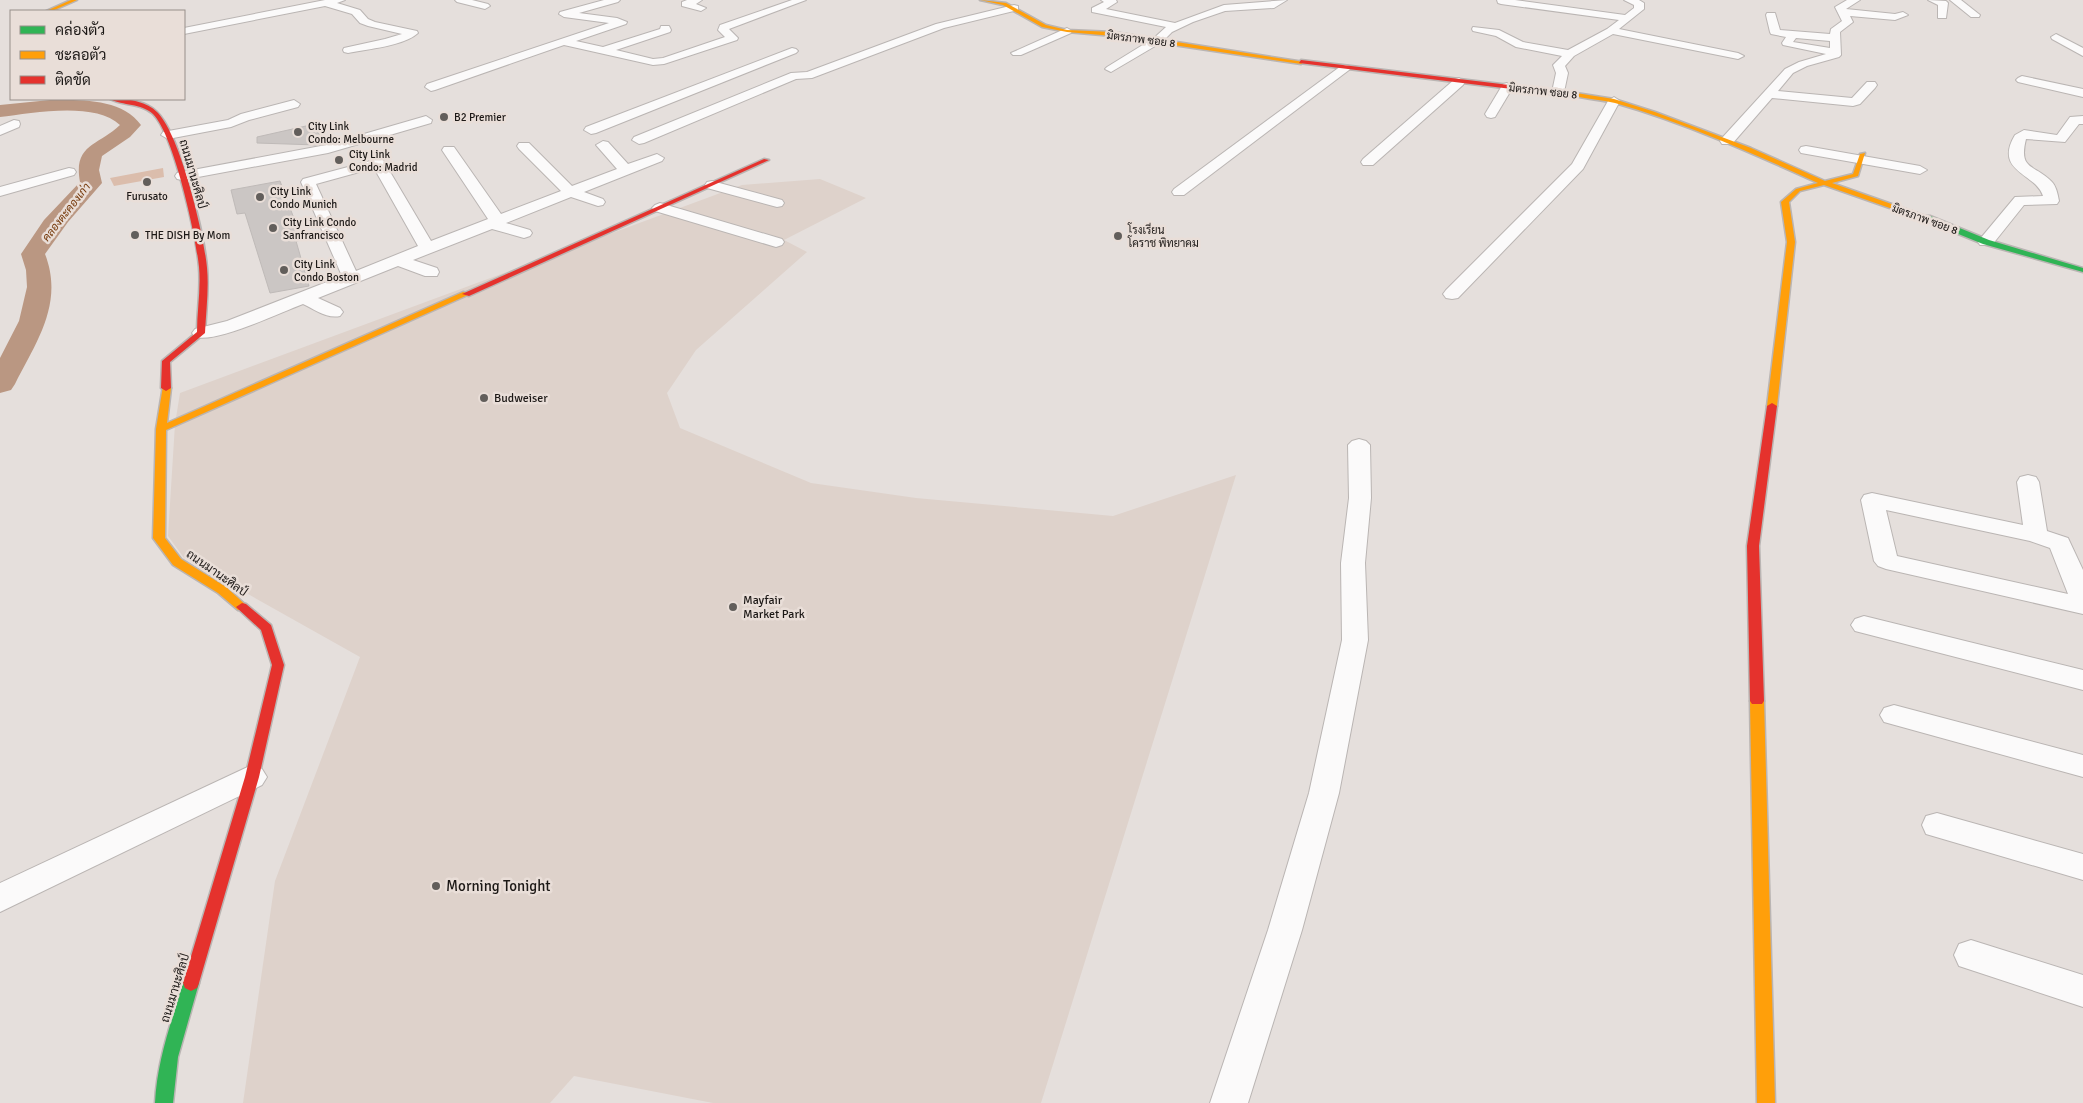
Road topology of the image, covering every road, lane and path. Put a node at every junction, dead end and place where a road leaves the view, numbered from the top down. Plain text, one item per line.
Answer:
1 (75, 0) edge
2 (340, 0) edge
3 (460, 0) edge
4 (615, 0) edge
5 (801, 0) edge
6 (982, 0) edge
7 (1106, 0) edge
8 (1282, 0) edge
9 (1629, 0) edge
10 (1855, 0) edge
11 (1933, 0) edge
12 (1955, 0) edge
13 (1501, 1) edge
14 (326, 3) junction
15 (1010, 4) edge
16 (485, 6) dead end
17 (50, 10) edge
18 (1843, 12) junction
19 (1771, 15) dead end
20 (1903, 15) dead end
21 (1975, 15) dead end
22 (1942, 16) dead end
23 (1626, 18) junction
24 (1175, 26) junction
25 (665, 28) dead end
26 (1477, 29) dead end
27 (1611, 30) junction
28 (185, 31) edge
29 (1067, 31) junction
30 (1793, 35) junction
31 (1835, 38) junction
32 (2056, 38) dead end
33 (1158, 40) junction
34 (564, 42) junction
35 (644, 45) dead end
36 (348, 50) dead end
37 (792, 51) dead end
38 (1835, 52) junction
39 (609, 53) junction
40 (1017, 53) dead end
41 (2083, 53) edge
42 (1570, 54) junction
43 (1738, 56) dead end
44 (769, 61) junction
45 (1111, 68) dead end
46 (1345, 68) junction
47 (823, 70) junction
48 (2022, 80) dead end
49 (1459, 82) junction
50 (1871, 85) dead end
51 (431, 86) dead end
52 (1508, 87) junction
53 (1558, 92) junction
54 (2083, 93) edge
55 (1769, 94) junction
56 (117, 100) edge
57 (1614, 101) junction
58 (294, 104) dead end
59 (1491, 114) dead end
60 (426, 120) dead end
61 (2083, 120) edge
62 (14, 124) dead end
63 (591, 130) dead end
64 (0, 131) edge
65 (168, 135) junction
66 (639, 140) dead end
67 (1726, 141) junction
68 (603, 145) dead end
69 (524, 146) dead end
70 (449, 150) dead end
71 (1806, 150) dead end
72 (1862, 157) junction
73 (657, 158) dead end
74 (766, 160) dead end
75 (1368, 162) dead end
76 (626, 170) junction
77 (1920, 170) dead end
78 (69, 172) dead end
79 (182, 176) junction
80 (1824, 183) junction
81 (712, 185) junction
82 (0, 192) edge
83 (570, 192) junction
84 (1179, 192) dead end
85 (598, 202) dead end
86 (777, 203) dead end
87 (660, 208) junction
88 (493, 222) junction
89 (524, 234) dead end
90 (776, 242) dead end
91 (1986, 242) junction
92 (427, 248) junction
93 (398, 260) junction
94 (2083, 270) edge
95 (431, 272) dead end
96 (351, 278) junction
97 (1452, 294) dead end
98 (303, 297) junction
99 (334, 312) dead end
100 (201, 333) junction
101 (161, 428) junction
102 (1359, 445) dead end
103 (2028, 482) dead end
104 (2036, 535) junction
105 (2083, 601) edge
106 (2083, 606) edge
107 (1864, 625) dead end
108 (2083, 680) edge
109 (1894, 715) dead end
110 (2083, 766) edge
111 (252, 777) junction
112 (1937, 825) dead end
113 (2083, 867) edge
114 (0, 898) edge
115 (1971, 955) dead end
116 (2083, 991) edge
117 (164, 1103) edge
118 (1229, 1103) edge
119 (1766, 1103) edge

1 - 17 street
2 - 14 street
3 - 16 street
4 - 34 street
5 - 39 street
6 - 15 street, มิตรภาพ ซอย 8
7 - 24 street
8 - 24 street
9 - 23 street
10 - 18 street
11 - 22 street
12 - 21 street
13 - 23 street
14 - 28 street
14 - 36 street
15 - 29 street, มิตรภาพ ซอย 8
15 - 47 street
18 - 20 street
18 - 31 street
19 - 30 street
23 - 27 street
24 - 33 street
25 - 39 street
26 - 42 street
27 - 42 street
27 - 43 street
29 - 33 street, มิตรภาพ ซอย 8
29 - 40 street
30 - 31 street
30 - 38 street
31 - 38 street
32 - 41 street
33 - 45 street
33 - 46 street, มิตรภาพ ซอย 8
34 - 39 street
34 - 51 street
35 - 39 street
37 - 44 street
38 - 55 street
42 - 53 street
44 - 47 street
44 - 63 street
46 - 49 street, มิตรภาพ ซอย 8
46 - 84 street
47 - 66 street
48 - 54 street
49 - 52 street, มิตรภาพ ซอย 8
49 - 75 street
50 - 55 street
52 - 53 street, มิตรภาพ ซอย 8
52 - 59 street
53 - 57 street, มิตรภาพ ซอย 8
55 - 67 street
56 - 65 street, ถนนมานะศิลป์
57 - 67 street, มิตรภาพ ซอย 8
57 - 97 street
58 - 65 street
60 - 79 street
61 - 91 street
62 - 64 street
65 - 79 street, ถนนมานะศิลป์
67 - 80 street, มิตรภาพ ซอย 8
68 - 76 street
69 - 83 street
70 - 88 street
71 - 72 street
72 - 77 street
72 - 80 street
73 - 76 street
74 - 81 street
76 - 83 street
78 - 82 street
79 - 100 street, ถนนมานะศิลป์
80 - 91 street, มิตรภาพ ซอย 8
80 - 119 street
81 - 86 street
81 - 87 street
83 - 85 street
83 - 88 street
87 - 90 street
87 - 101 street
88 - 89 street
88 - 92 street
91 - 94 street, มิตรภาพ ซอย 8
92 - 93 street
92 - 96 street
93 - 95 street
93 - 96 street
96 - 98 street
98 - 99 street
98 - 100 street
100 - 101 street, ถนนมานะศิลป์
101 - 111 street, ถนนมานะศิลป์
102 - 118 street
103 - 104 street
104 - 105 street
104 - 106 street
107 - 108 street
109 - 110 street
111 - 114 street
111 - 117 street, ถนนมานะศิลป์
112 - 113 street
115 - 116 street

